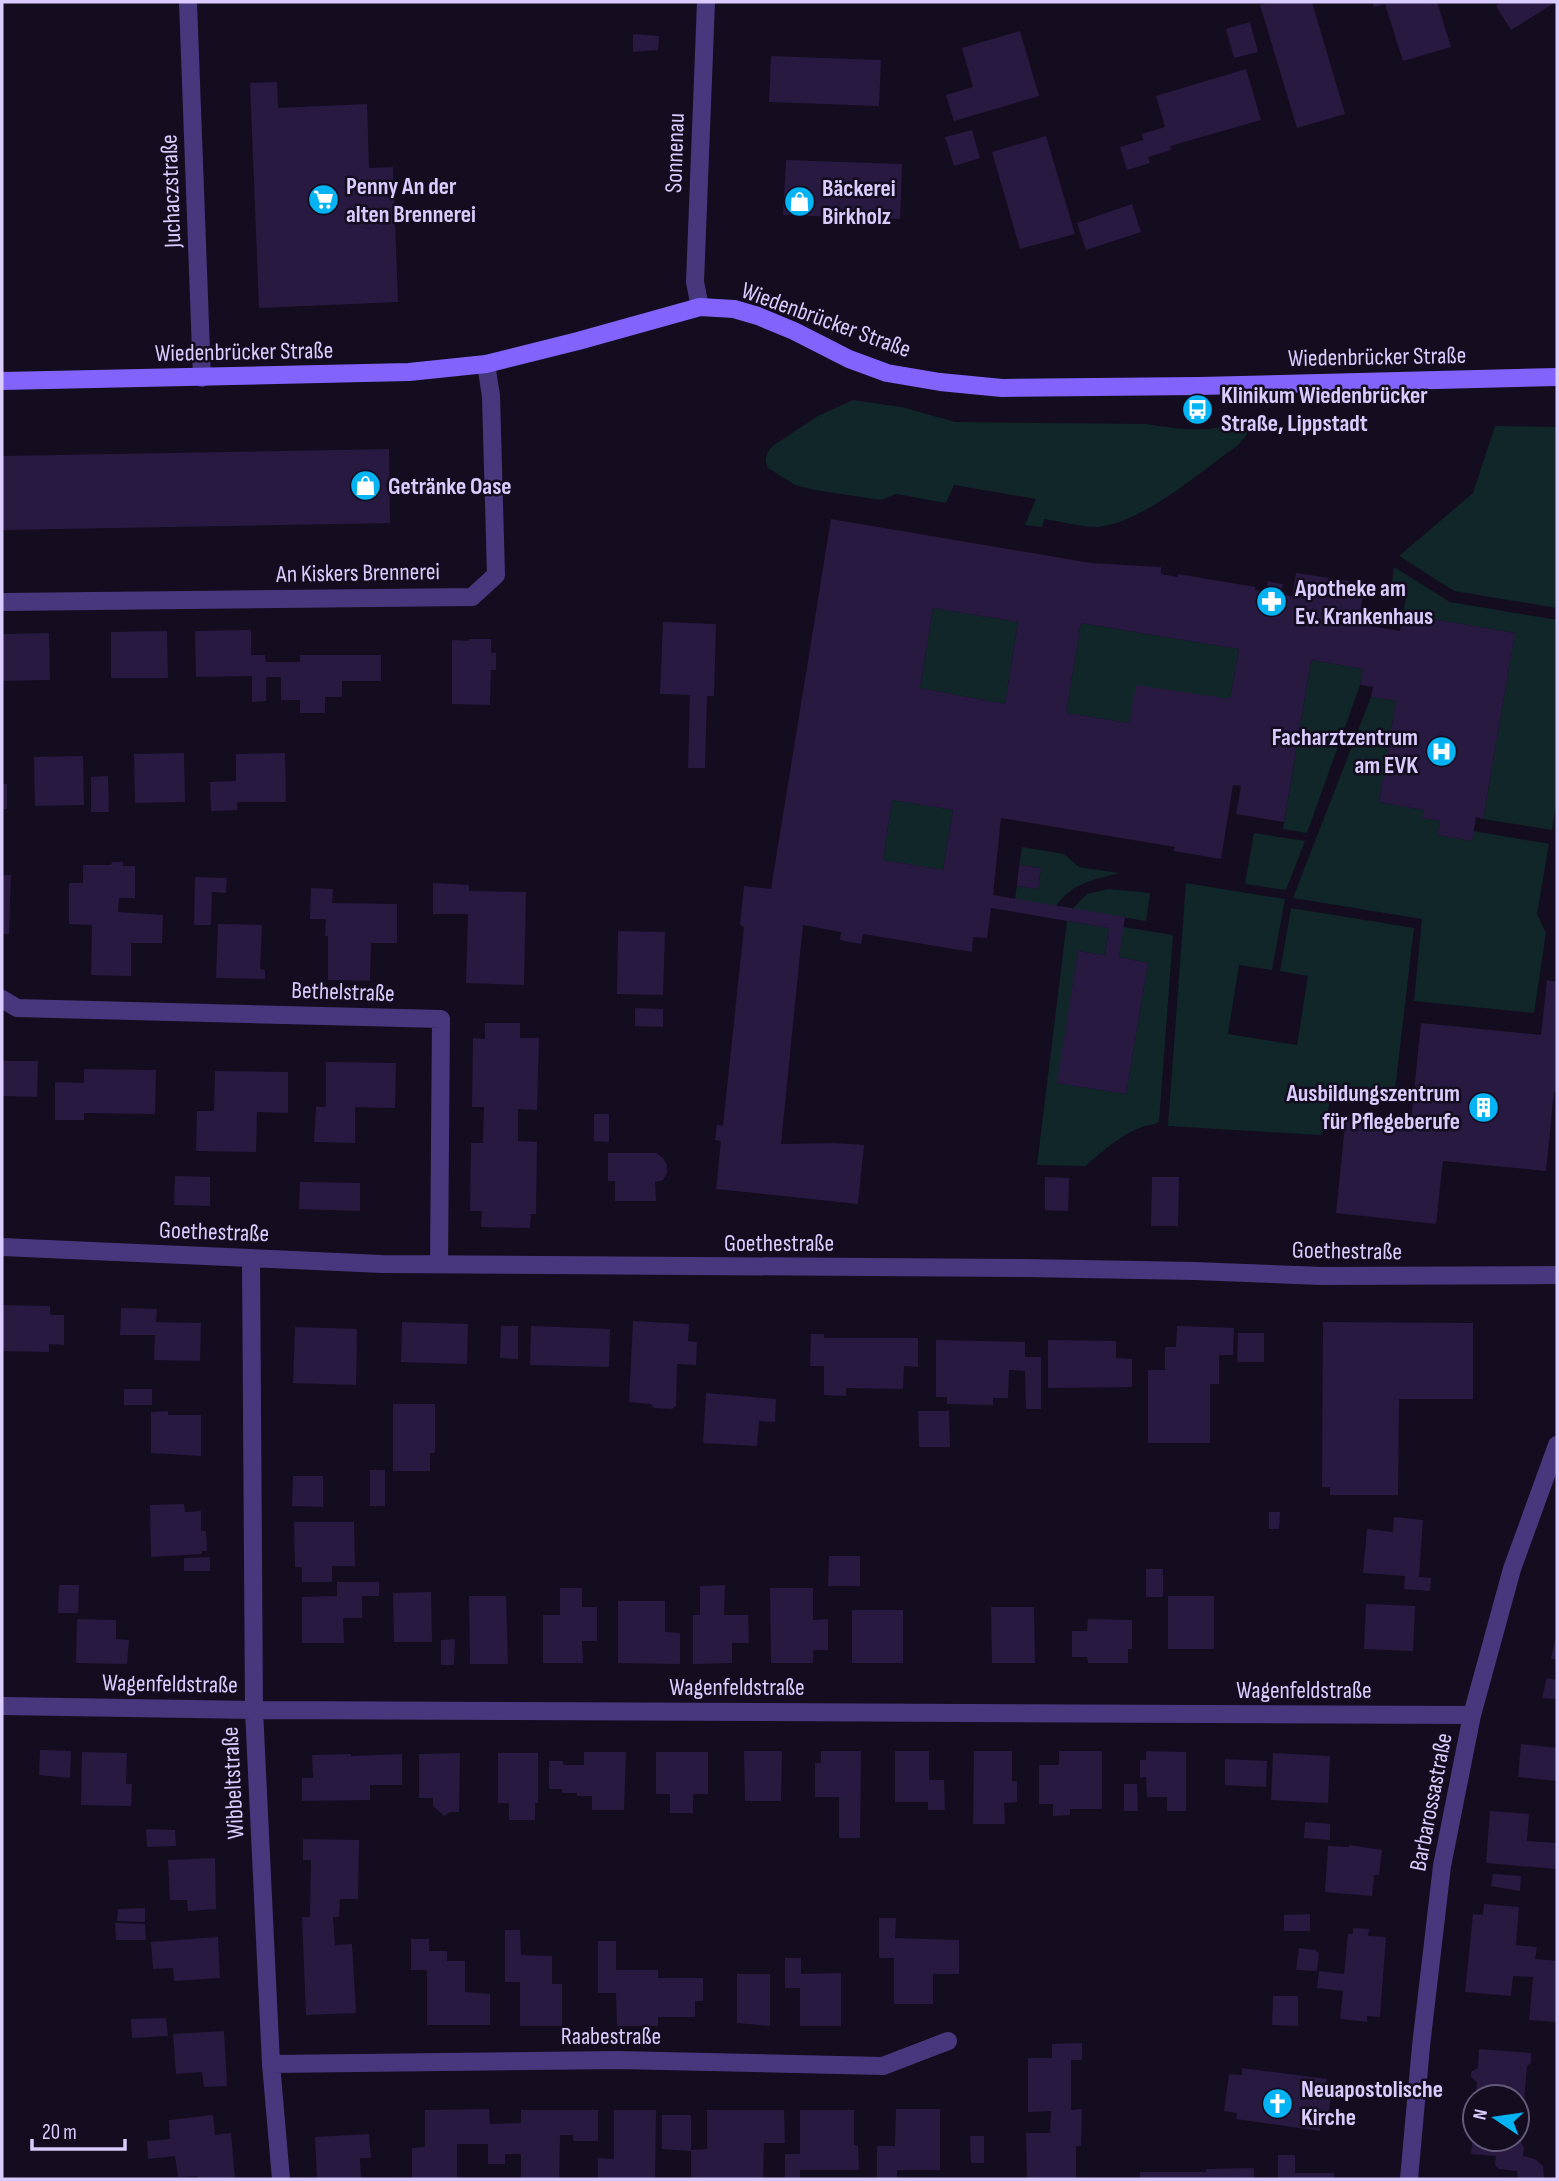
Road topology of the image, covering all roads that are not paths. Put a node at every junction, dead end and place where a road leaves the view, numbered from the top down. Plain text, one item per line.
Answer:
1 (188, 2) edge
2 (706, 2) edge
3 (700, 307) junction
4 (486, 364) junction
5 (1557, 377) edge
6 (202, 378) junction
7 (2, 381) edge
8 (2, 602) edge
9 (2, 999) edge
10 (2, 1247) edge
11 (251, 1258) junction
12 (439, 1264) junction
13 (1557, 1275) edge
14 (1557, 1445) edge
15 (2, 1706) edge
16 (254, 1710) junction
17 (1472, 1715) junction
18 (948, 2041) dead end
19 (271, 2064) junction
20 (281, 2179) edge
21 (1409, 2179) edge

1 - 6 street, Juchaczstraße
2 - 3 street, Sonnenau
3 - 4 street, Wiedenbrücker Straße
3 - 5 street, Wiedenbrücker Straße
4 - 6 street, Wiedenbrücker Straße
4 - 8 street, An Kiskers Brennerei
6 - 7 street, Wiedenbrücker Straße
9 - 12 street, Bethelstraße
10 - 11 street, Goethestraße
11 - 12 street, Goethestraße
11 - 16 street, Wibbeltstraße
12 - 13 street, Goethestraße
14 - 17 street, Barbarossastraße
15 - 16 street, Wagenfeldstraße
16 - 17 street, Wagenfeldstraße
16 - 19 street, Wibbeltstraße
17 - 21 street, Barbarossastraße
18 - 19 street, Raabestraße
19 - 20 street, Wibbeltstraße

